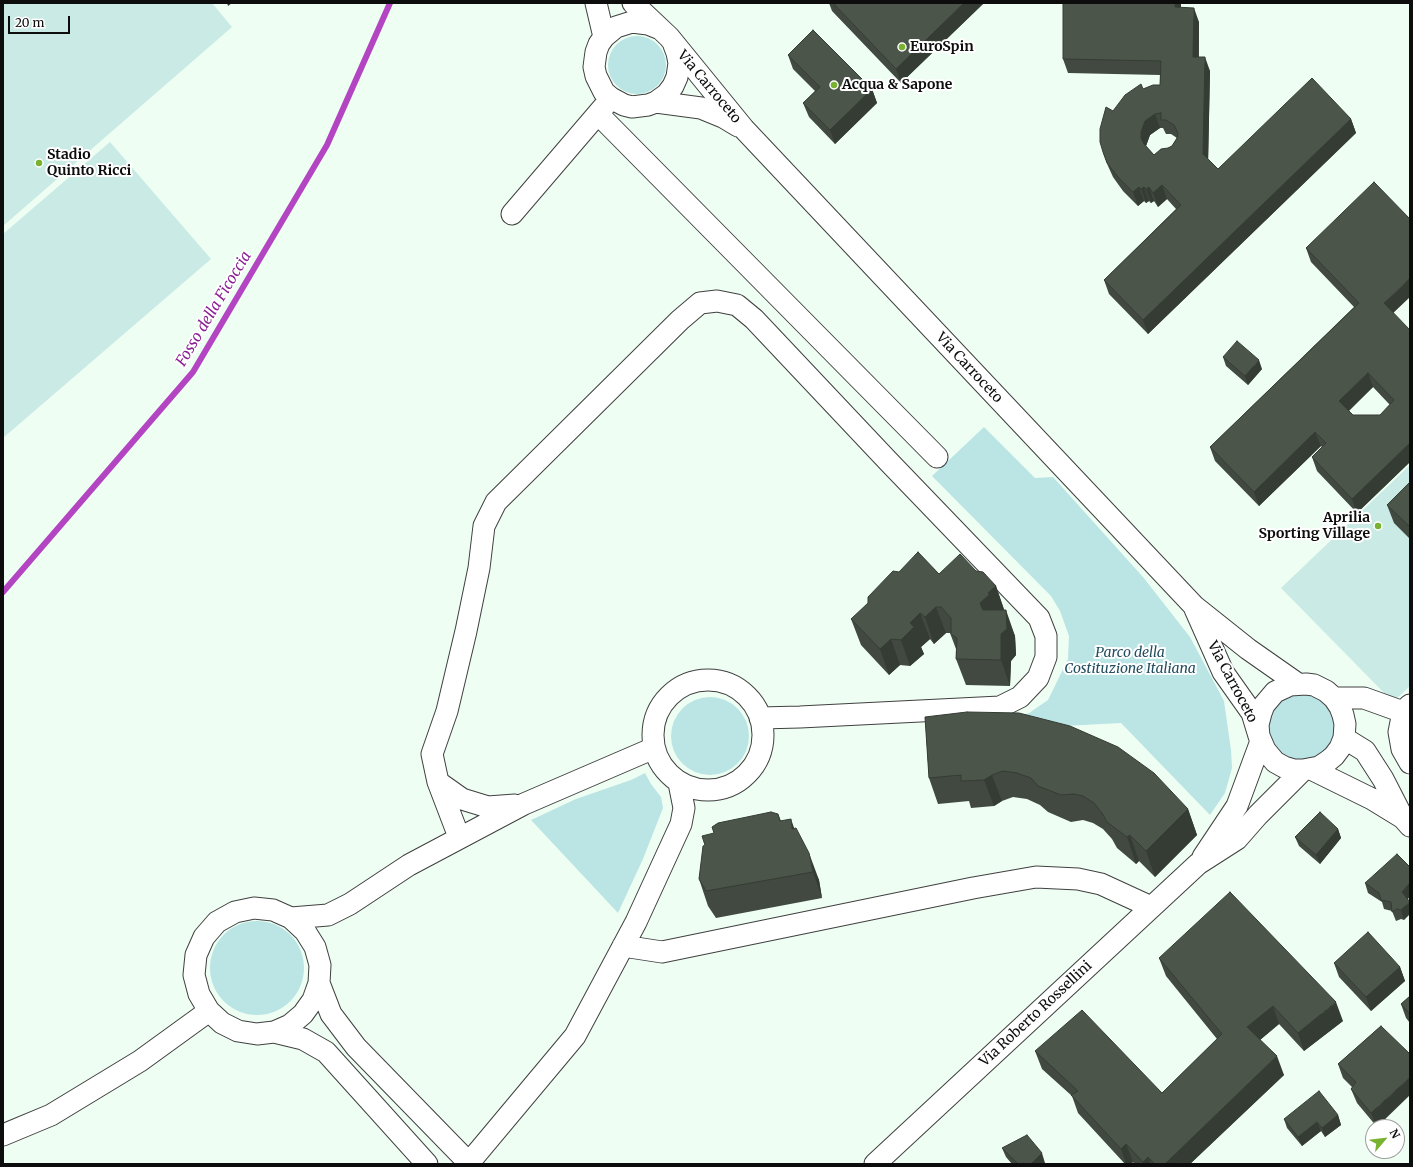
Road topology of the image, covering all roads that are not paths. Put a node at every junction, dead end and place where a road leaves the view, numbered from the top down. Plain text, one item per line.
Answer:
1 (596, 3) edge
2 (633, 3) edge
3 (604, 37) junction
4 (668, 37) junction
5 (656, 102) junction
6 (604, 106) junction
7 (744, 129) junction
8 (512, 214) dead end
9 (937, 457) dead end
10 (1194, 606) junction
11 (1298, 684) junction
12 (1334, 698) junction
13 (1406, 708) edge
14 (760, 718) junction
15 (1344, 738) junction
16 (1260, 739) junction
17 (654, 748) junction
18 (1410, 763) edge
19 (1307, 770) junction
20 (438, 782) junction
21 (679, 782) junction
22 (720, 789) junction
23 (524, 804) junction
24 (1408, 815) edge
25 (681, 824) junction
26 (459, 837) junction
27 (1198, 864) junction
28 (1151, 907) junction
29 (291, 918) junction
30 (623, 946) junction
31 (319, 983) junction
32 (209, 1011) junction
33 (274, 1032) junction
34 (3, 1135) edge
35 (427, 1164) edge
36 (469, 1164) edge
37 (875, 1164) edge

1 - 3 street
2 - 4 street, Via Carroceto
3 - 4 street, Via Carroceto
3 - 6 street, Via Carroceto
4 - 5 street, Via Carroceto
4 - 7 street, Via Carroceto
5 - 6 street, Via Carroceto
5 - 7 street, Via Carroceto
6 - 8 street
6 - 9 street
7 - 10 street, Via Carroceto
10 - 11 street, Via Carroceto
10 - 16 street, Via Carroceto
11 - 12 street, Via Carroceto
11 - 16 street, Via Carroceto
12 - 13 street
12 - 15 street, Via Carroceto
13 - 18 street
14 - 17 street
14 - 20 street
14 - 22 street
15 - 19 street, Via Carroceto
15 - 24 street, Via Carroceto
16 - 19 street, Via Carroceto
16 - 27 street, Via Roberto Rossellini
17 - 21 street
17 - 23 street
19 - 24 street, Via Carroceto
19 - 27 street, Via Roberto Rossellini
20 - 23 street
20 - 26 street
21 - 22 street
21 - 25 street
22 - 25 street
23 - 26 street
25 - 30 street
26 - 29 street
27 - 28 street, Via Roberto Rossellini
28 - 30 street
28 - 37 street, Via Roberto Rossellini
29 - 31 street
29 - 32 street
30 - 36 street
31 - 33 street
31 - 36 street
32 - 33 street
32 - 34 street
33 - 35 street

